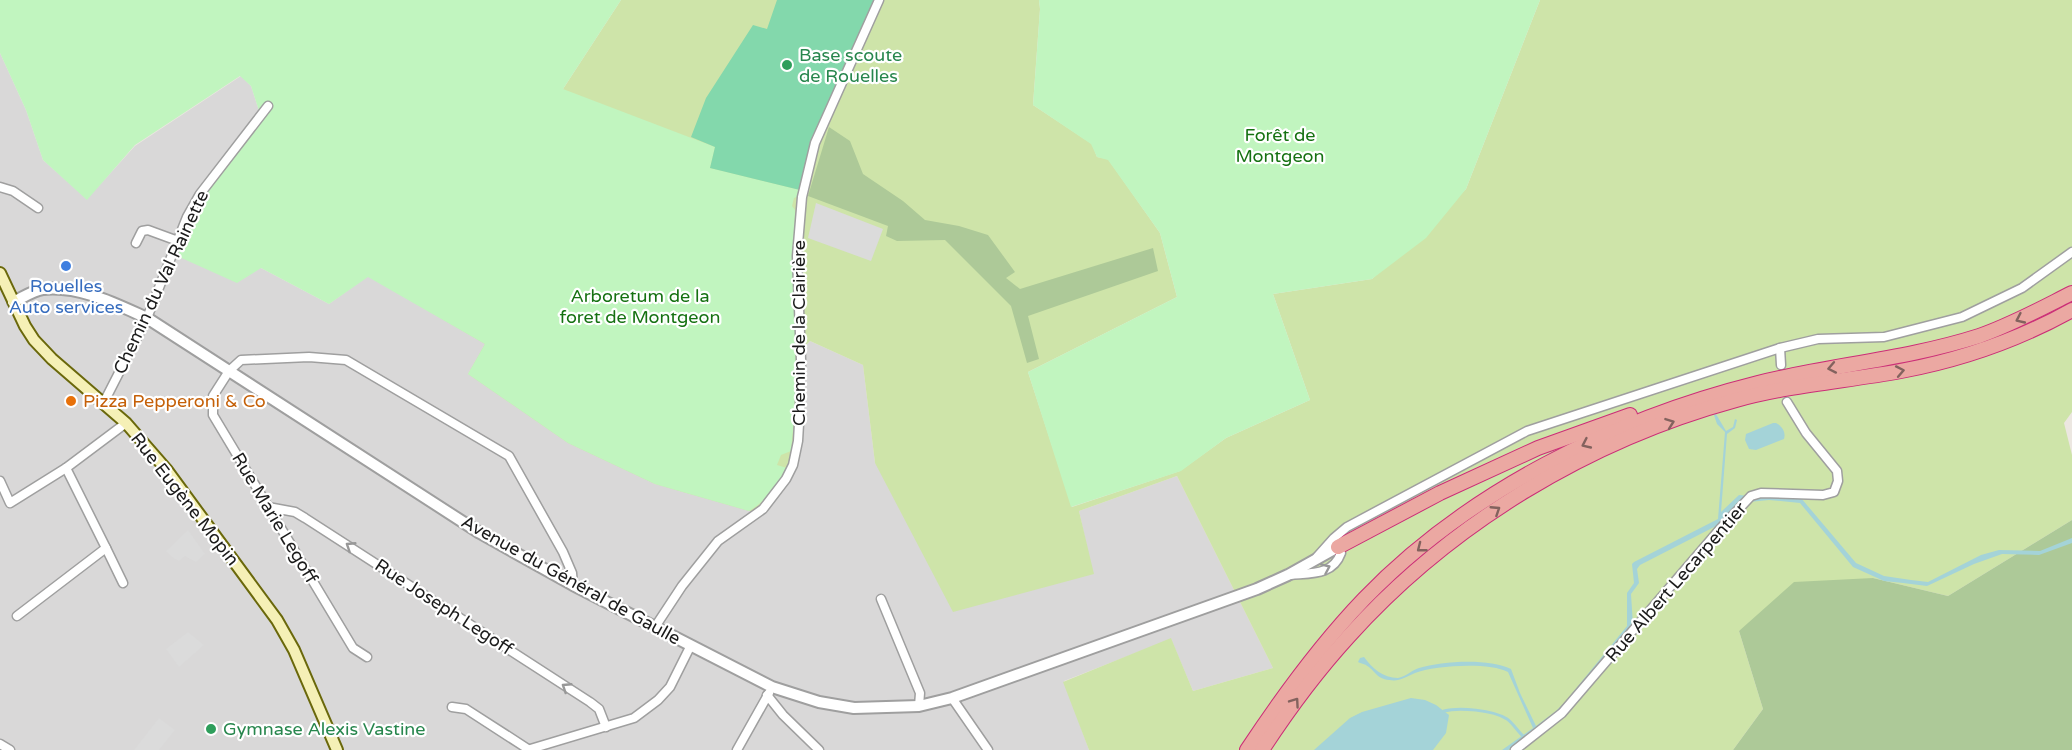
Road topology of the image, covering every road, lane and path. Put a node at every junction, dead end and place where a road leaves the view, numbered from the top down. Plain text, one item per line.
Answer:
1 (879, 0) edge
2 (268, 106) dead end
3 (0, 187) edge
4 (38, 208) dead end
5 (178, 241) junction
6 (136, 243) dead end
7 (2072, 252) edge
8 (1, 276) edge
9 (2072, 293) edge
10 (13, 302) junction
11 (2072, 310) edge
12 (147, 318) junction
13 (1780, 348) junction
14 (1781, 365) dead end
15 (229, 371) junction
16 (1760, 382) junction
17 (1787, 402) dead end
18 (103, 404) junction
19 (126, 423) junction
20 (66, 468) junction
21 (0, 481) edge
22 (268, 507) junction
23 (1336, 542) junction
24 (106, 548) junction
25 (1288, 575) junction
26 (123, 583) dead end
27 (573, 585) junction
28 (881, 599) dead end
29 (17, 616) dead end
30 (655, 627) junction
31 (691, 645) junction
32 (367, 657) dead end
33 (770, 691) junction
34 (952, 698) junction
35 (919, 706) junction
36 (452, 707) dead end
37 (606, 726) junction
38 (0, 744) edge
39 (985, 749) edge
40 (10, 750) edge
41 (337, 750) edge
42 (528, 750) edge
43 (737, 750) edge
44 (819, 750) edge
45 (1247, 750) edge
46 (1262, 750) edge
47 (1515, 750) edge

1 - 30 street, Chemin de la Clairière
2 - 5 street, Chemin du Val Rainette
3 - 4 street
5 - 6 street
5 - 12 street, Chemin du Val Rainette
7 - 13 street
8 - 10 main road, Rue Eugène Mopin
9 -> 16 highway
10 - 12 street, Avenue du Général de Gaulle
10 - 18 main road, Rue Eugène Mopin
46 -> 11 highway
12 - 15 street, Avenue du Général de Gaulle
12 - 18 street, Chemin du Val Rainette
13 - 14 street
13 - 23 street
15 - 22 street, Rue Marie Legoff
15 - 27 street, Avenue du Général de Gaulle
15 - 27 street
16 - 23 highway
16 -> 45 highway
17 - 47 street, Rue Albert Lecarpentier
18 - 19 main road, Rue Eugène Mopin
19 - 20 street
19 - 41 main road, Rue Eugène Mopin
20 - 21 street
20 - 24 street
22 - 32 street, Rue Marie Legoff
37 -> 22 street, Rue Joseph Legoff
23 - 25 street, Avenue du Général de Gaulle
25 -> 23 street
24 - 26 street
24 - 29 street
25 - 34 street, Avenue du Général de Gaulle
27 - 30 street, Avenue du Général de Gaulle
28 - 35 street
30 - 31 street, Avenue du Général de Gaulle
31 - 33 street, Avenue du Général de Gaulle
31 - 37 street
33 - 35 street, Avenue du Général de Gaulle
33 - 43 street
33 - 44 street
34 - 35 street, Avenue du Général de Gaulle
34 - 39 street
36 - 42 street
37 - 42 street
38 - 40 street

